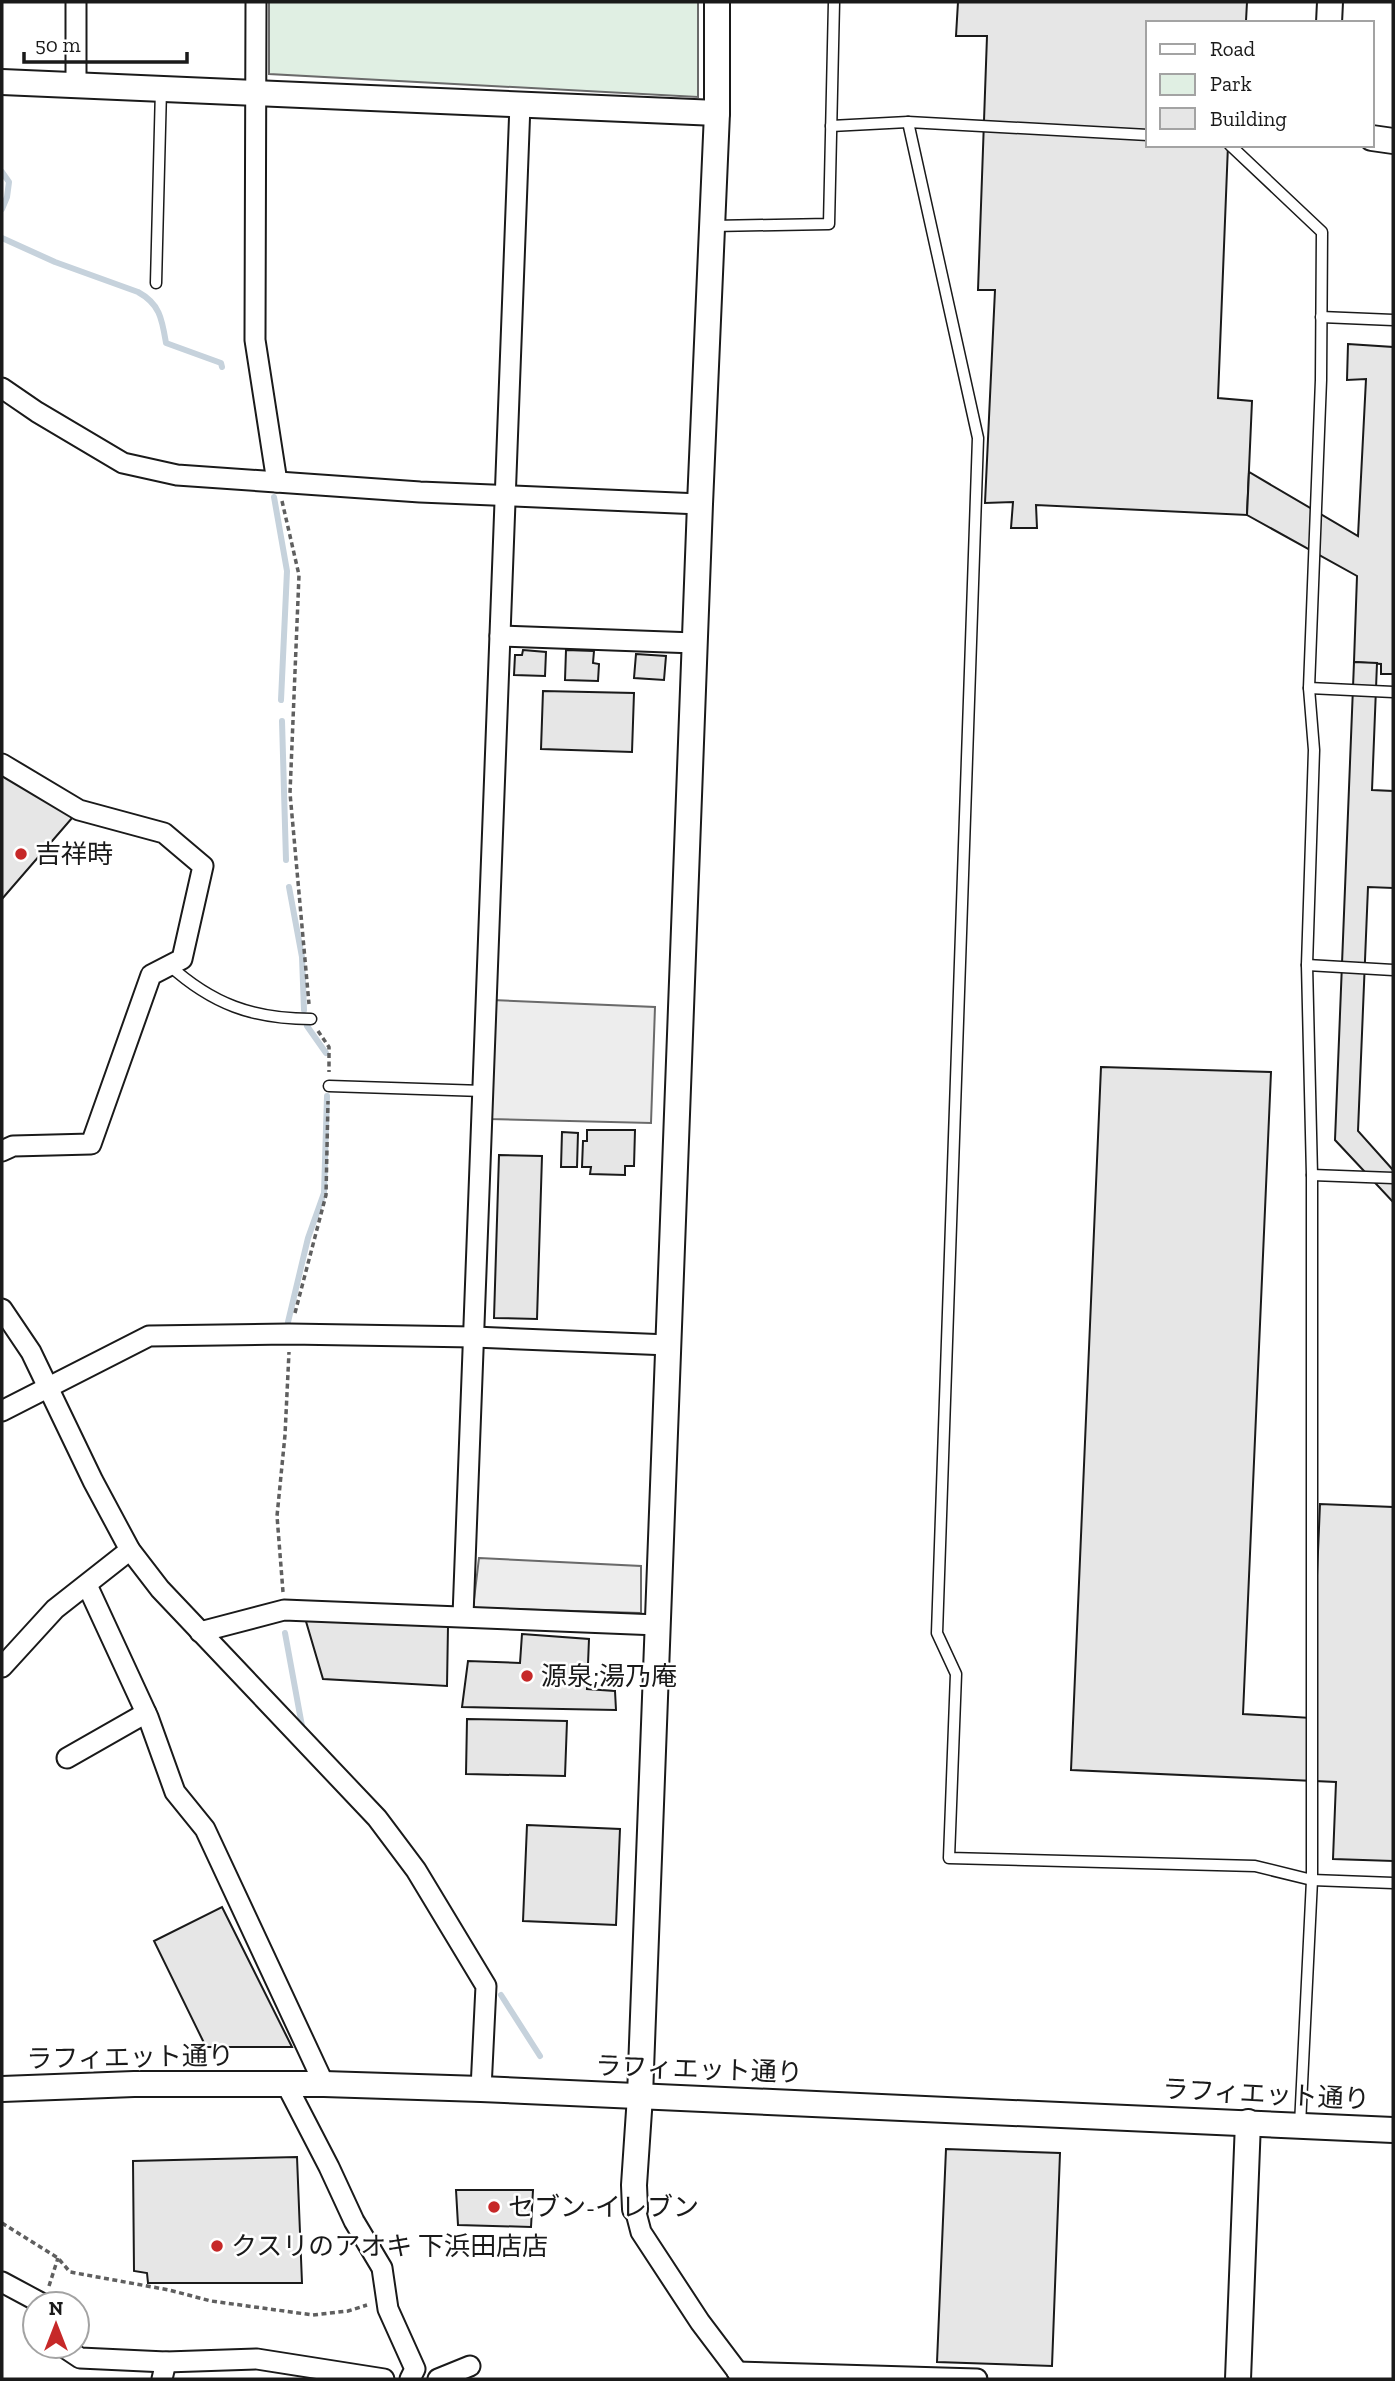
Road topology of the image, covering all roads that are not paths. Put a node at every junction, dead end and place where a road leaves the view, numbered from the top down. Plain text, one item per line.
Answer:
1 (76, 2) edge
2 (256, 2) edge
3 (717, 2) edge
4 (834, 2) edge
5 (1330, 2) edge
6 (1329, 21) edge
7 (2, 82) edge
8 (76, 85) junction
9 (161, 89) junction
10 (256, 93) junction
11 (520, 104) junction
12 (717, 113) junction
13 (908, 122) junction
14 (831, 126) junction
15 (1146, 135) edge
16 (1374, 138) edge
17 (1393, 141) edge
18 (1232, 147) edge
19 (712, 226) junction
20 (156, 283) dead end
21 (1321, 317) junction
22 (1393, 320) edge
23 (2, 388) edge
24 (277, 482) junction
25 (505, 495) junction
26 (700, 504) junction
27 (500, 636) junction
28 (695, 643) junction
29 (1309, 688) junction
30 (1393, 692) edge
31 (2, 764) edge
32 (169, 965) junction
33 (1307, 965) junction
34 (1393, 970) edge
35 (311, 1019) road end
36 (329, 1086) road end
37 (483, 1091) junction
38 (2, 1151) edge
39 (1312, 1175) junction
40 (1393, 1178) edge
41 (2, 1309) edge
42 (474, 1337) junction
43 (669, 1345) junction
44 (50, 1388) junction
45 (2, 1412) edge
46 (130, 1550) junction
47 (87, 1584) junction
48 (463, 1616) junction
49 (658, 1625) junction
50 (201, 1632) junction
51 (2, 1667) edge
52 (146, 1713) junction
53 (67, 1758) dead end
54 (1312, 1880) junction
55 (1393, 1883) edge
56 (286, 2084) junction
57 (324, 2084) junction
58 (2, 2089) edge
59 (481, 2089) junction
60 (640, 2096) junction
61 (1248, 2122) junction
62 (1300, 2126) junction
63 (1393, 2130) edge
64 (635, 2209) joint
65 (2, 2282) edge
66 (21, 2292) edge
67 (91, 2360) edge
68 (470, 2366) dead end
69 (164, 2370) edge
70 (740, 2376) edge
71 (384, 2379) edge
72 (410, 2379) edge
73 (438, 2379) edge
74 (977, 2379) edge
75 (1238, 2379) edge

1 - 8 street
2 - 10 street
3 - 12 street
4 - 14 lane
5 - 6 street
7 - 8 street
8 - 9 street
9 - 10 street
9 - 20 lane
10 - 11 street
10 - 24 street
11 - 12 street
11 - 25 street
12 - 19 street
13 - 14 lane
13 - 15 lane
13 - 54 lane
14 - 19 lane
16 - 17 street
18 - 21 lane
19 - 26 street
21 - 22 lane
21 - 29 lane
23 - 24 street
24 - 25 street
25 - 26 street
25 - 27 street
26 - 28 street
27 - 28 street
27 - 37 street
28 - 43 street
29 - 30 lane
29 - 33 lane
31 - 32 street
32 - 35 lane
32 - 38 street
33 - 34 lane
33 - 39 lane
36 - 37 lane
37 - 42 street
39 - 40 lane
39 - 54 lane
41 - 44 street
42 - 43 street
42 - 44 street
42 - 48 street
43 - 49 street
44 - 45 street
44 - 46 street
46 - 47 street
46 - 50 street
47 - 51 street
47 - 52 street
48 - 49 street
48 - 50 street
49 - 60 street
50 - 59 street
52 - 53 street
52 - 57 street
54 - 55 lane
54 - 62 lane
56 - 57 street, ラフィエット通り
56 - 58 street, ラフィエット通り
56 - 72 street
57 - 59 street, ラフィエット通り
59 - 60 street, ラフィエット通り
60 - 61 street, ラフィエット通り
60 - 64 street
61 - 62 street, ラフィエット通り
61 - 75 street
62 - 63 street, ラフィエット通り
64 - 70 street
65 - 66 street
67 - 69 street
68 - 73 street
69 - 71 street
70 - 74 street

